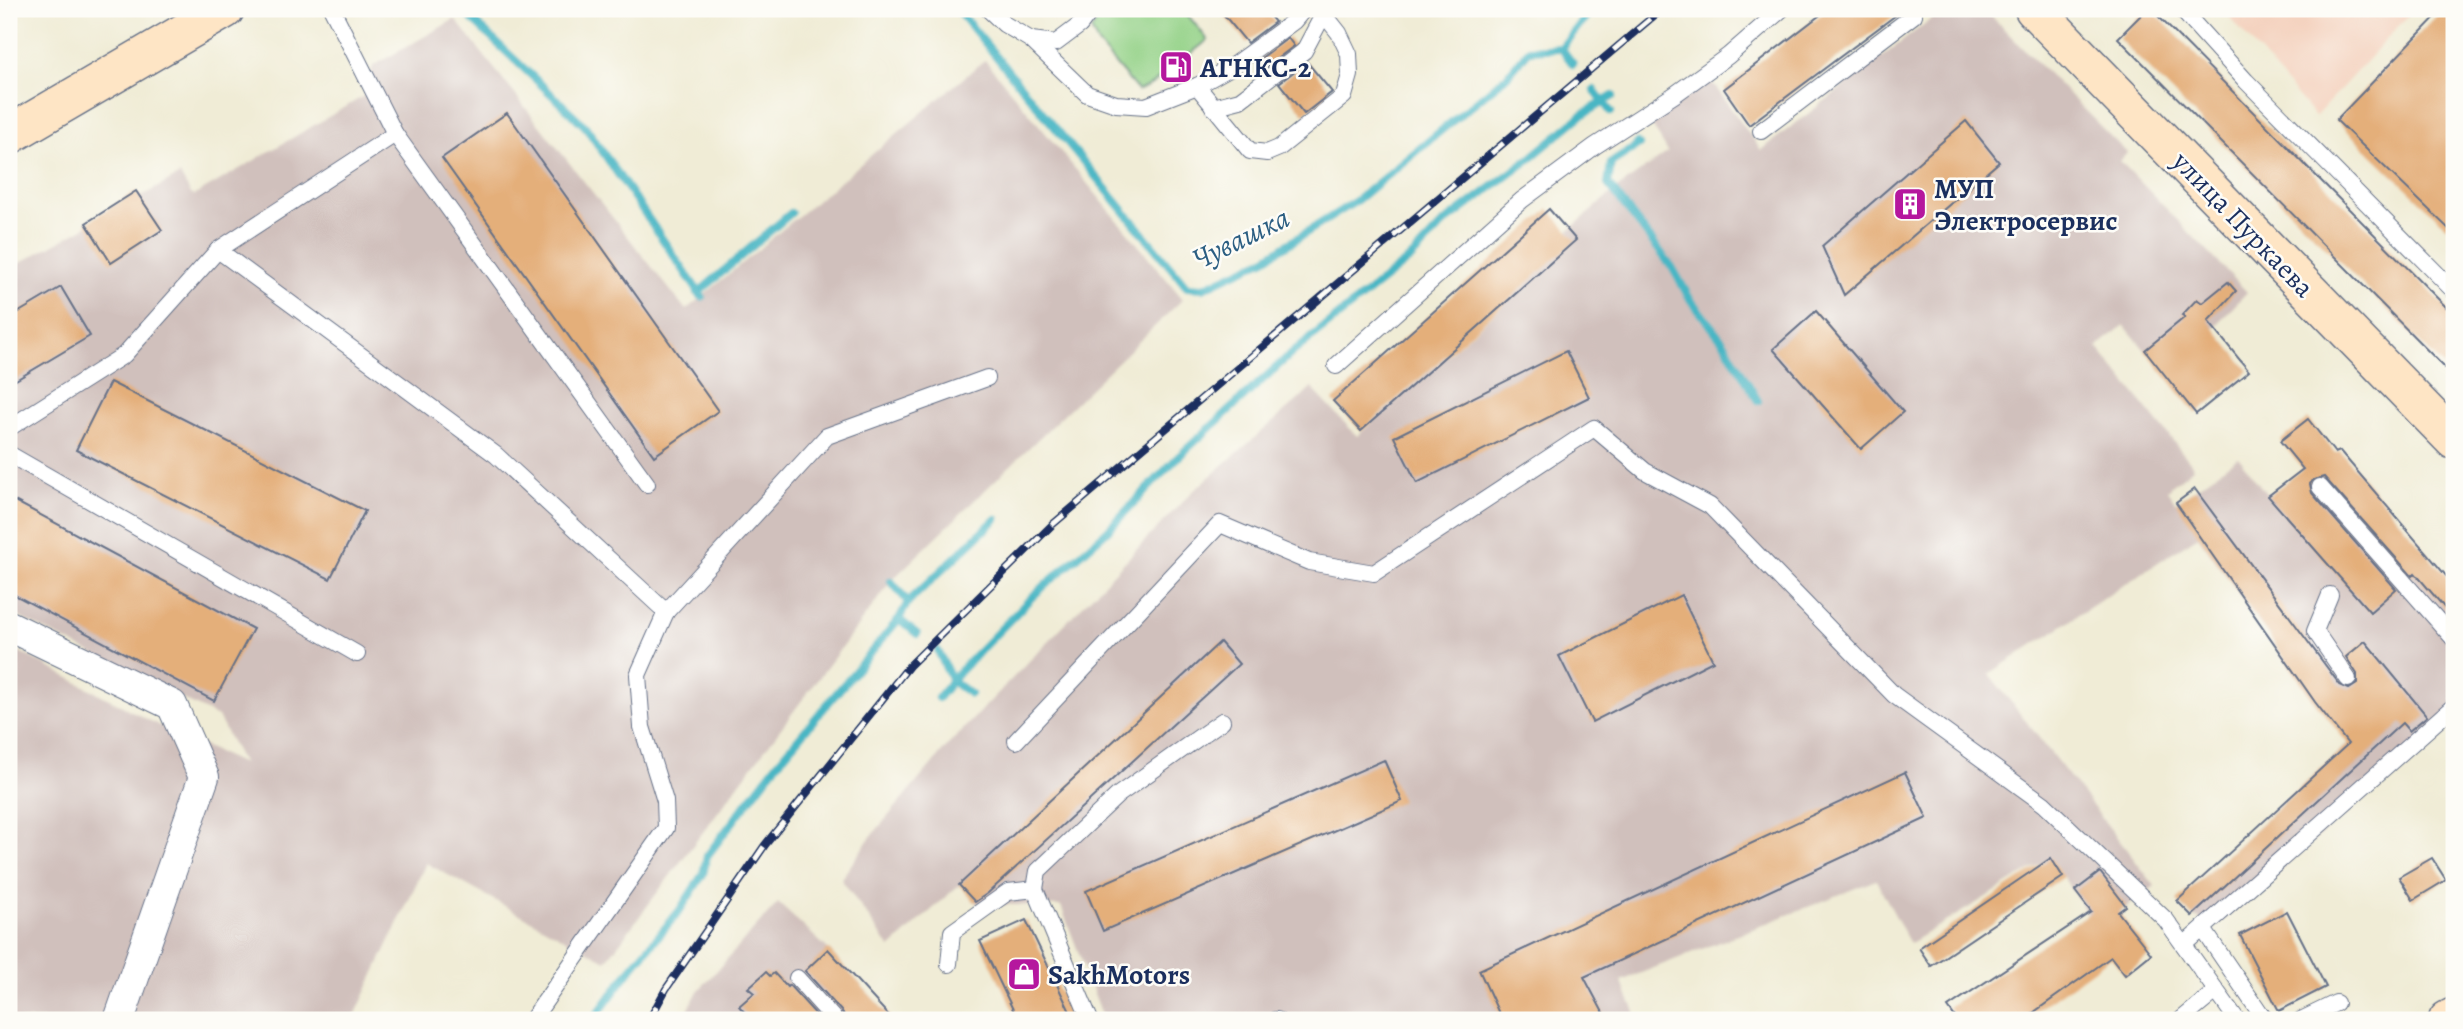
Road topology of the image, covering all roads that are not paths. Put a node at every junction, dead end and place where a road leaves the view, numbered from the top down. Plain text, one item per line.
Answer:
1 (225, 9) edge
2 (332, 9) edge
3 (988, 9) edge
4 (1092, 9) edge
5 (1304, 9) edge
6 (1782, 9) edge
7 (2034, 9) edge
8 (2181, 9) edge
9 (1322, 12) edge
10 (1914, 18) edge
11 (1031, 40) junction
12 (1198, 86) junction
13 (1213, 107) junction
14 (1761, 131) dead end
15 (395, 134) junction
16 (9, 135) edge
17 (218, 250) junction
18 (2454, 291) edge
19 (1336, 366) dead end
20 (987, 379) dead end
21 (9, 428) edge
22 (2454, 440) edge
23 (9, 454) edge
24 (647, 484) dead end
25 (2320, 487) dead end
26 (2330, 595) dead end
27 (666, 612) junction
28 (9, 626) edge
29 (2454, 639) edge
30 (357, 654) dead end
31 (2348, 679) dead end
32 (2454, 706) edge
33 (1222, 721) dead end
34 (1016, 741) dead end
35 (1035, 889) junction
36 (2203, 929) junction
37 (2184, 946) junction
38 (948, 964) dead end
39 (797, 978) dead end
40 (2216, 991) junction
41 (2336, 1003) dead end
42 (2454, 1017) edge
43 (119, 1020) edge
44 (532, 1020) edge
45 (835, 1020) edge
46 (1090, 1020) edge
47 (2181, 1020) edge
48 (2237, 1020) edge
49 (2265, 1020) edge
50 (2301, 1020) edge
51 (2448, 1020) edge

1 - 16 main road
2 - 15 lane
3 - 11 lane
4 - 11 lane
5 - 12 lane
6 - 19 lane
7 - 22 main road, улица Пуркаева
8 - 18 lane
9 - 13 lane
9 - 13 lane
10 - 14 lane
11 - 12 lane
12 - 13 lane
15 - 17 lane
15 - 24 lane
17 - 21 lane
17 - 27 lane
20 - 27 lane
23 - 30 lane
25 - 29 lane
26 - 31 lane
27 - 44 lane
28 - 43 street
32 - 36 lane
33 - 35 lane
34 - 37 lane
35 - 38 lane
35 - 46 lane
36 - 37 lane
36 - 49 lane
37 - 40 lane
39 - 45 lane
40 - 47 lane
40 - 48 lane
41 - 50 lane
42 - 51 main road

